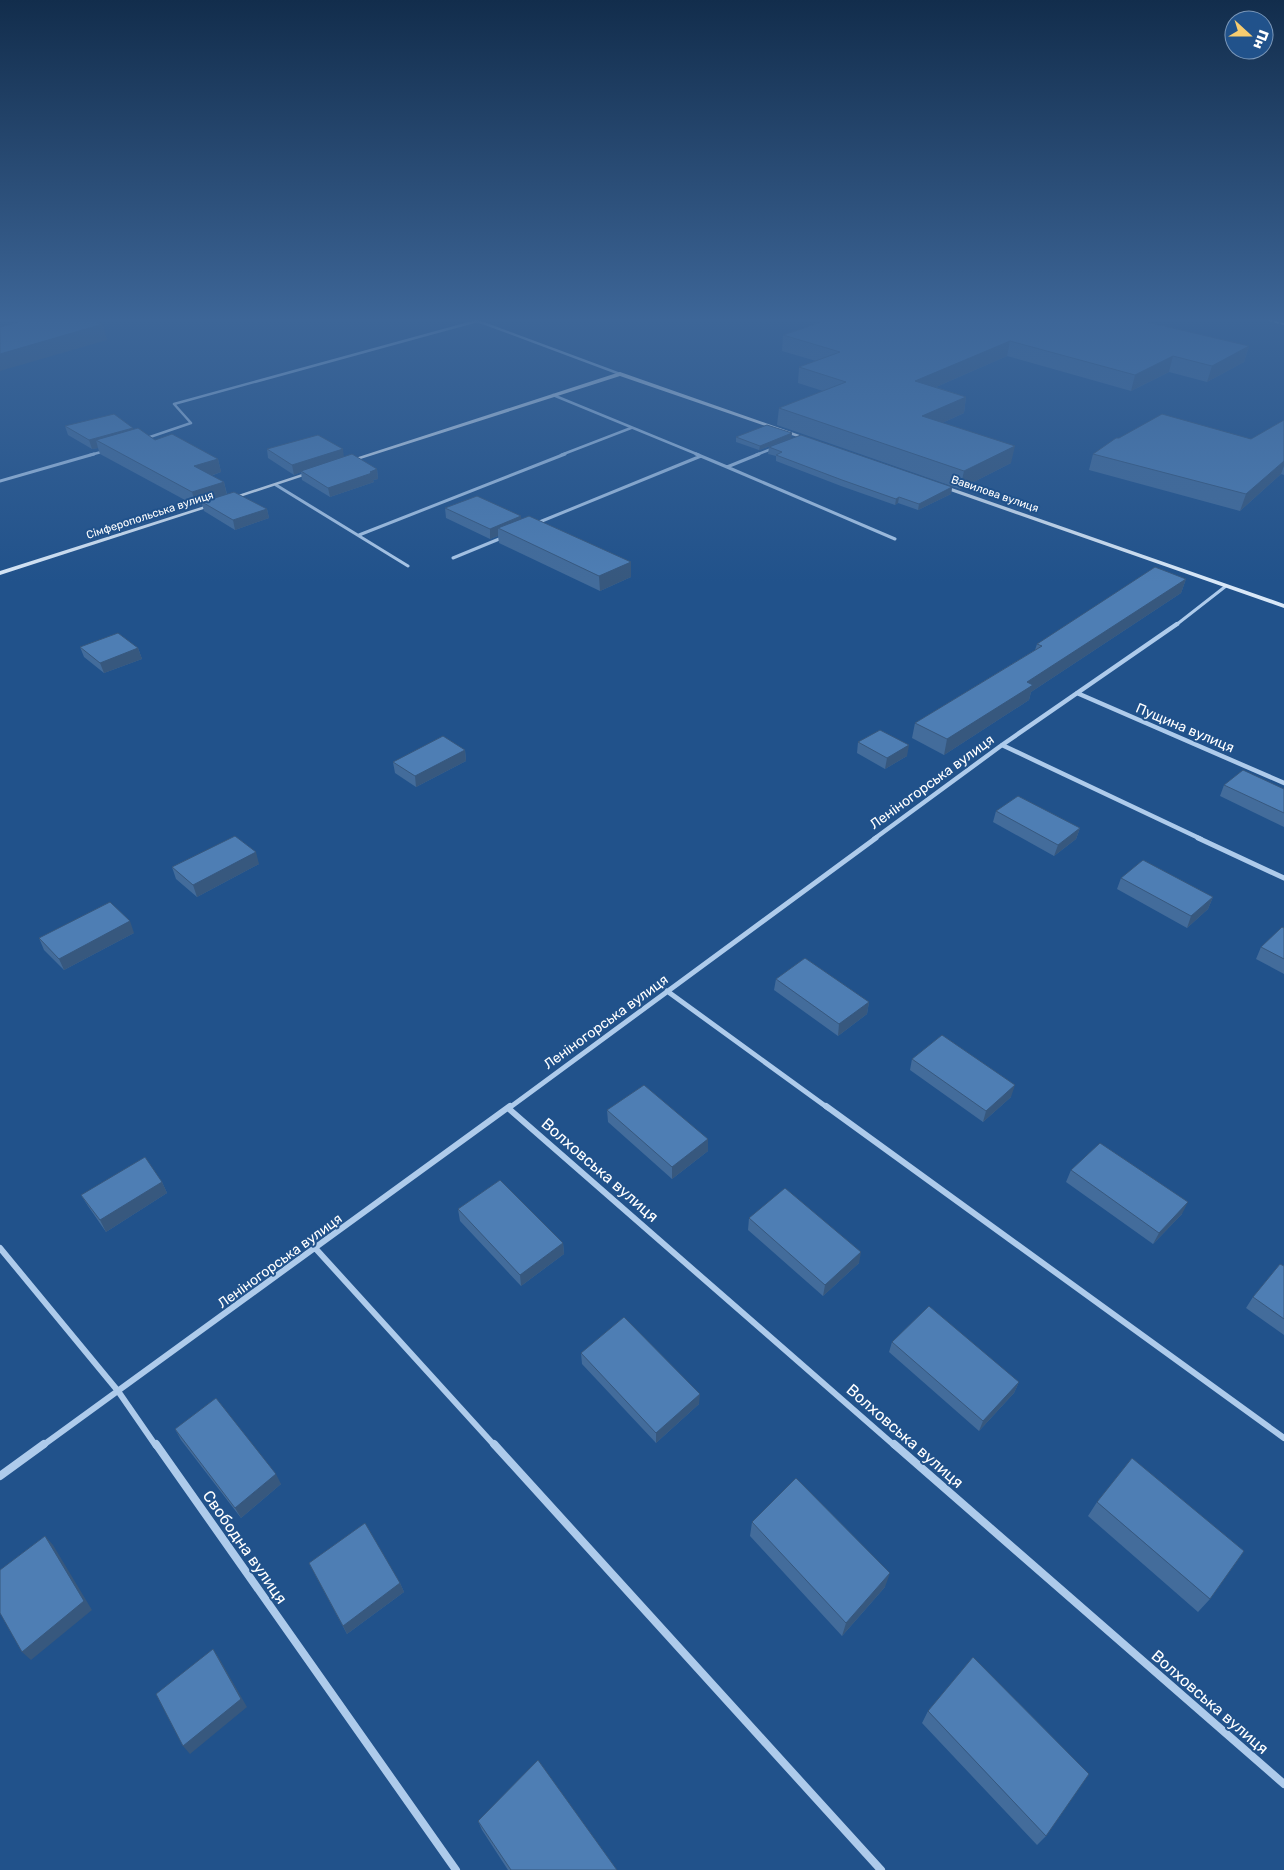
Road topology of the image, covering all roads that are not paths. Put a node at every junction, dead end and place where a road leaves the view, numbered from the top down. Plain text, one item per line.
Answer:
1 (177, 407) edge
2 (517, 407) edge
3 (580, 407) edge
4 (716, 407) edge
5 (631, 428) junction
6 (802, 437) junction
7 (794, 440) edge
8 (139, 441) edge
9 (821, 444) edge
10 (777, 447) edge
11 (112, 449) edge
12 (701, 456) junction
13 (341, 463) edge
14 (727, 467) junction
15 (322, 469) edge
16 (0, 481) edge
17 (276, 484) junction
18 (934, 484) edge
19 (536, 524) edge
20 (508, 535) edge
21 (359, 536) junction
22 (895, 539) dead end
23 (453, 558) dead end
24 (408, 566) dead end
25 (0, 573) edge
26 (1226, 586) junction
27 (1284, 606) edge
28 (1077, 693) junction
29 (1002, 745) junction
30 (1284, 783) edge
31 (1284, 878) edge
32 (667, 991) junction
33 (508, 1108) junction
34 (0, 1248) edge
35 (316, 1249) junction
36 (118, 1392) junction
37 (1284, 1438) edge
38 (0, 1476) edge
39 (1284, 1784) edge
40 (456, 1870) edge
41 (881, 1870) edge

1 - 8 street
2 - 13 street
3 - 5 street
4 - 6 street
5 - 12 street
5 - 21 street
6 - 7 street
6 - 9 street
10 - 14 street
11 - 16 street
12 - 14 street
12 - 19 street
14 - 22 street
15 - 17 street, Сімферопольська вулиця
17 - 21 street
17 - 25 street, Сімферопольська вулиця
18 - 26 street, Вавилова вулиця
20 - 23 street
21 - 24 street
26 - 27 street, Вавилова вулиця
26 - 28 street, Леніногорська вулиця
28 - 29 street, Леніногорська вулиця
28 - 30 street, Пущина вулиця
29 - 31 street
29 - 32 street, Леніногорська вулиця
32 - 33 street, Леніногорська вулиця
32 - 37 street
33 - 35 street, Леніногорська вулиця
33 - 39 street, Волховська вулиця
34 - 36 street, Свободна вулиця
35 - 36 street, Леніногорська вулиця
35 - 41 street
36 - 38 street, Леніногорська вулиця
36 - 40 street, Свободна вулиця

